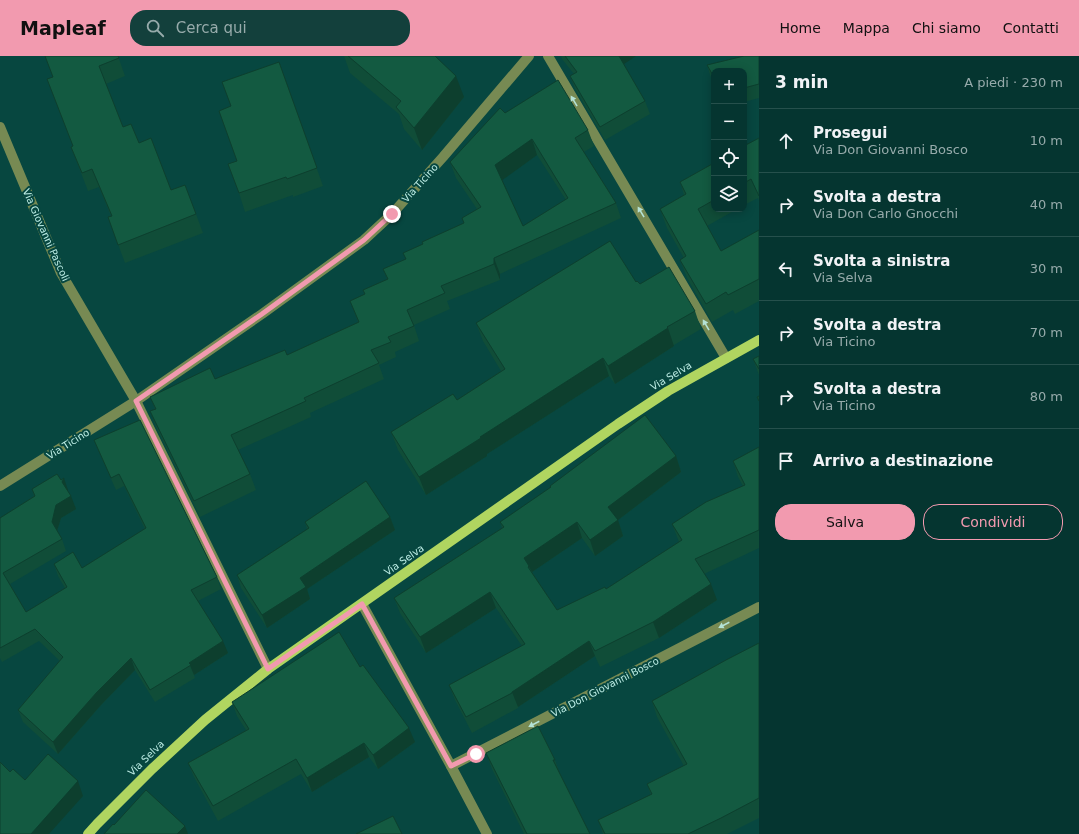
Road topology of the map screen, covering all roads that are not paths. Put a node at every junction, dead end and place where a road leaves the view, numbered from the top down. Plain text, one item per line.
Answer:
1 (528, 56) edge
2 (548, 56) edge
3 (0, 127) edge
4 (759, 340) edge
5 (726, 358) junction
6 (136, 401) junction
7 (0, 486) edge
8 (362, 604) junction
9 (759, 607) edge
10 (268, 669) junction
11 (451, 766) junction
12 (88, 834) edge
13 (487, 834) edge

1 - 6 street, Via Ticino
5 -> 2 street
3 - 6 street, Via Giovanni Pascoli
4 - 5 main road, Via Selva
5 - 8 main road, Via Selva
6 - 7 street, Via Ticino
6 - 10 street
8 - 10 main road, Via Selva
8 - 11 street
9 -> 11 street, Via Don Giovanni Bosco
10 - 12 main road, Via Selva
11 - 13 street

